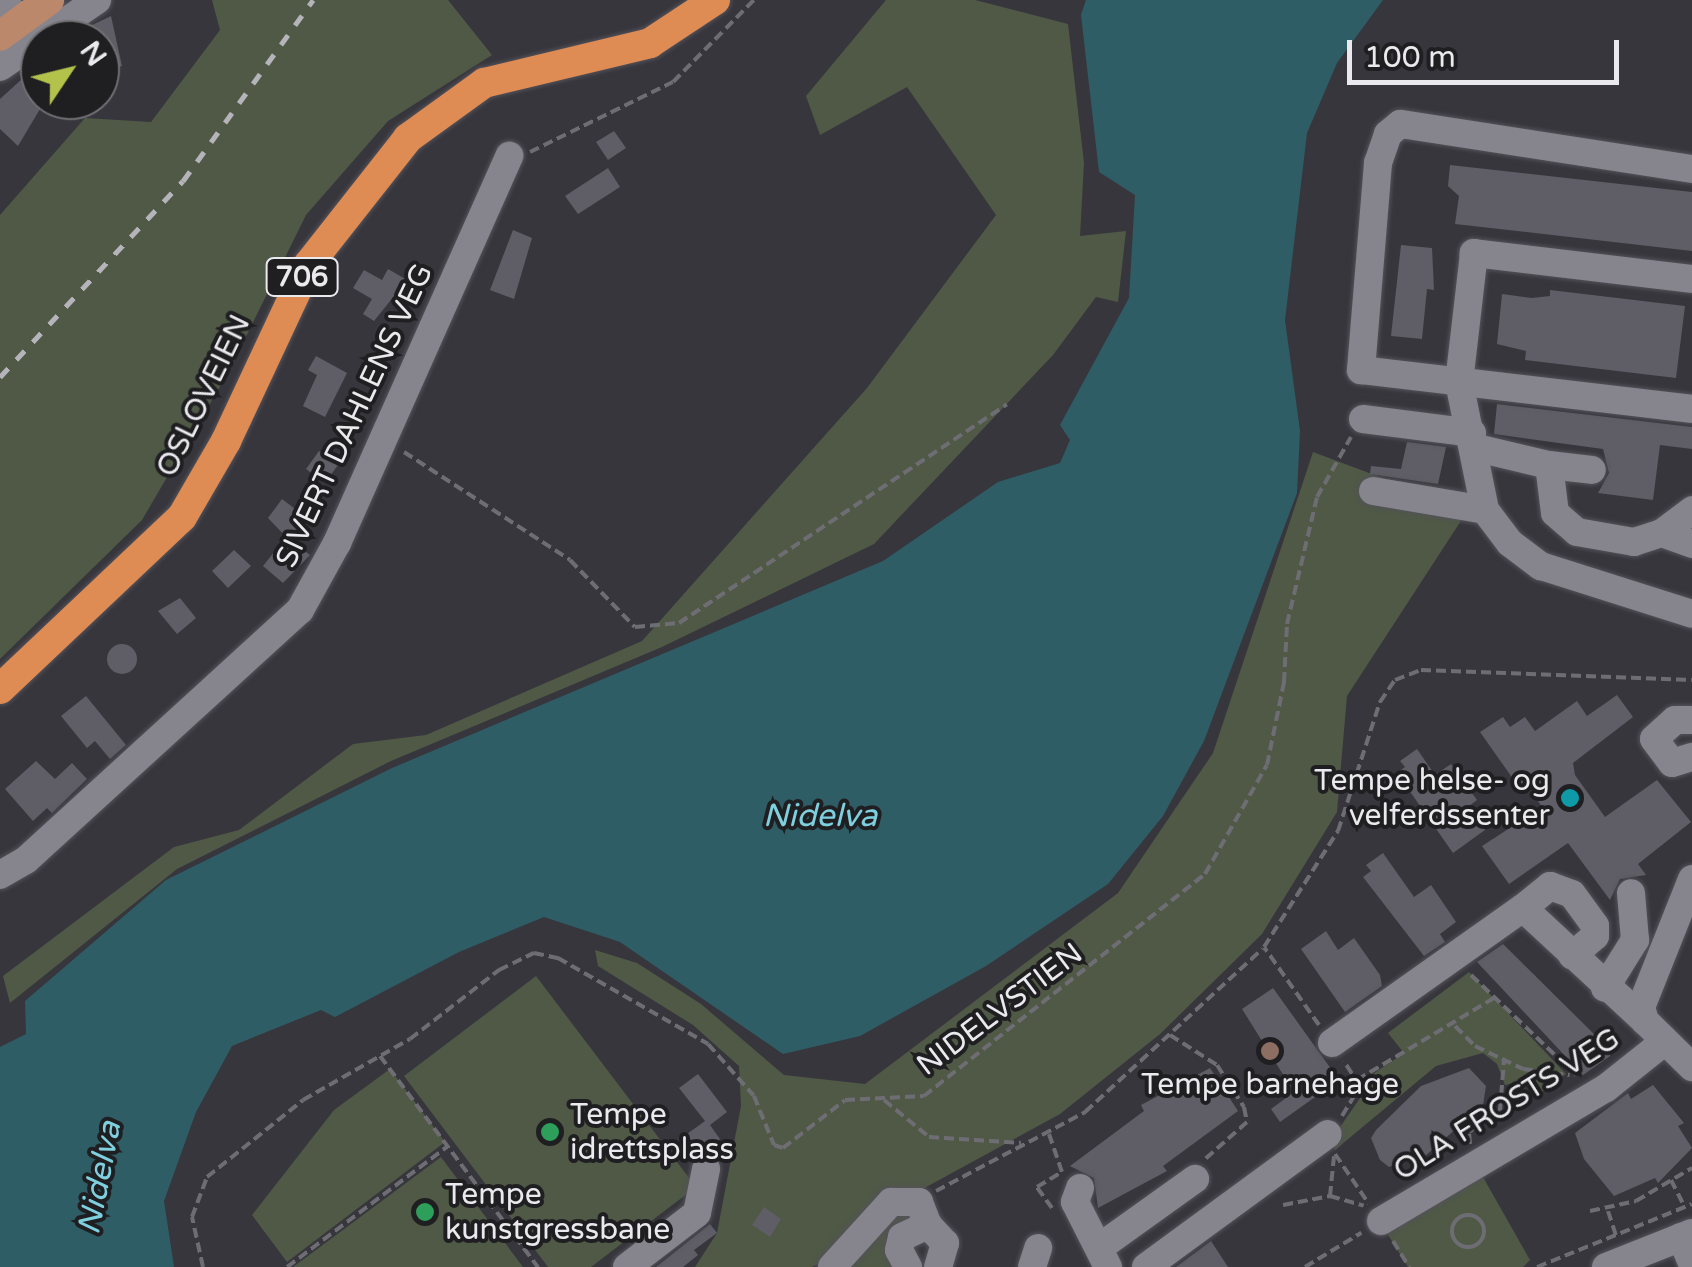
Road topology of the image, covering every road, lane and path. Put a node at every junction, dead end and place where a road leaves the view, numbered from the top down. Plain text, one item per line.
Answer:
1 (49, 0) edge
2 (97, 0) edge
3 (715, 0) edge
4 (754, 0) edge
5 (7, 19) edge
6 (0, 67) edge
7 (509, 156) joint
8 (1692, 169) edge
9 (1692, 279) edge
10 (1459, 382) junction
11 (1006, 404) dead end
12 (1692, 409) edge
13 (1363, 418) joint
14 (1474, 440) junction
15 (381, 442) junction
16 (1550, 465) junction
17 (1592, 470) dead end
18 (1372, 492) dead end
19 (1485, 510) junction
20 (1692, 510) edge
21 (1662, 534) junction
22 (1692, 544) edge
23 (1692, 614) edge
24 (1692, 680) edge
25 (0, 689) edge
26 (1692, 720) edge
27 (1692, 756) edge
28 (0, 875) edge
29 (1692, 880) edge
30 (1630, 893) dead end
31 (1524, 908) junction
32 (1264, 947) junction
33 (1572, 956) junction
34 (1454, 957) junction
35 (1604, 988) junction
36 (1494, 998) junction
37 (1645, 1021) junction
38 (1455, 1026) junction
39 (1170, 1035) junction
40 (1332, 1043) junction
41 (1682, 1052) edge
42 (380, 1056) junction
43 (1504, 1060) junction
44 (1570, 1075) junction
45 (1357, 1080) junction
46 (1606, 1088) junction
47 (884, 1100) junction
48 (1049, 1134) junction
49 (1022, 1143) junction
50 (1331, 1143) junction
51 (447, 1146) junction
52 (1470, 1168) junction
53 (1692, 1168) edge
54 (706, 1169) dead end
55 (1195, 1179) joint
56 (1672, 1180) junction
57 (1078, 1190) joint
58 (1330, 1196) junction
59 (1692, 1204) edge
60 (1282, 1205) dead end
61 (1590, 1211) dead end
62 (1608, 1211) junction
63 (924, 1214) junction
64 (1377, 1215) junction
65 (1476, 1217) joint
66 (1688, 1235) edge
67 (1616, 1236) junction
68 (1104, 1257) edge
69 (949, 1264) edge
70 (203, 1267) edge
71 (286, 1267) edge
72 (538, 1267) edge
73 (627, 1267) edge
74 (832, 1267) edge
75 (908, 1267) edge
76 (1146, 1267) edge
77 (1305, 1267) edge
78 (1409, 1267) edge
79 (1537, 1267) edge
80 (1606, 1267) edge

1 - 5 main road
2 - 6 street
3 - 25 highway, OSLOVEIEN / 706
4 - 7 path
7 - 15 street, SIVERT DAHLENS VEG
8 - 10 street
9 - 10 street
10 - 12 street
10 - 14 street
11 - 15 path
13 - 14 street
13 - 47 path, NIDELVSTIEN
14 - 16 street
14 - 19 street
15 - 28 street, SIVERT DAHLENS VEG
16 - 17 street
16 - 21 street
18 - 19 street
19 - 23 street
20 - 21 street
21 - 22 street
24 - 32 path
26 - 27 street
29 - 37 street
30 - 35 street
31 - 33 street
31 - 33 street
31 - 34 street
32 - 39 path
32 - 40 path
33 - 35 street
34 - 36 path
34 - 40 street
35 - 37 street
36 - 38 path
36 - 44 path
37 - 41 street
38 - 43 path
38 - 45 path
39 - 48 path
39 - 55 path
40 - 45 path
41 - 46 street, OLA FROSTS VEG
42 - 47 path, NIDELVSTIEN
42 - 51 path
42 - 70 path, NIDELVSTIEN
43 - 44 path
43 - 52 path
44 - 46 path
45 - 50 path
46 - 52 street, OLA FROSTS VEG
47 - 49 path
48 - 49 path
48 - 57 path
49 - 63 path
50 - 58 path
50 - 64 path
50 - 76 street
51 - 71 path
51 - 72 path
52 - 64 street, OLA FROSTS VEG
53 - 56 path
54 - 73 street
55 - 68 street
56 - 62 path
56 - 66 path
57 - 68 street
58 - 60 path
58 - 64 path
59 - 66 path
61 - 62 path
62 - 67 path
63 - 69 street
63 - 74 street
63 - 75 street
64 - 77 path
64 - 78 path
65 - 65 path
66 - 67 path
66 - 80 street
67 - 79 path

